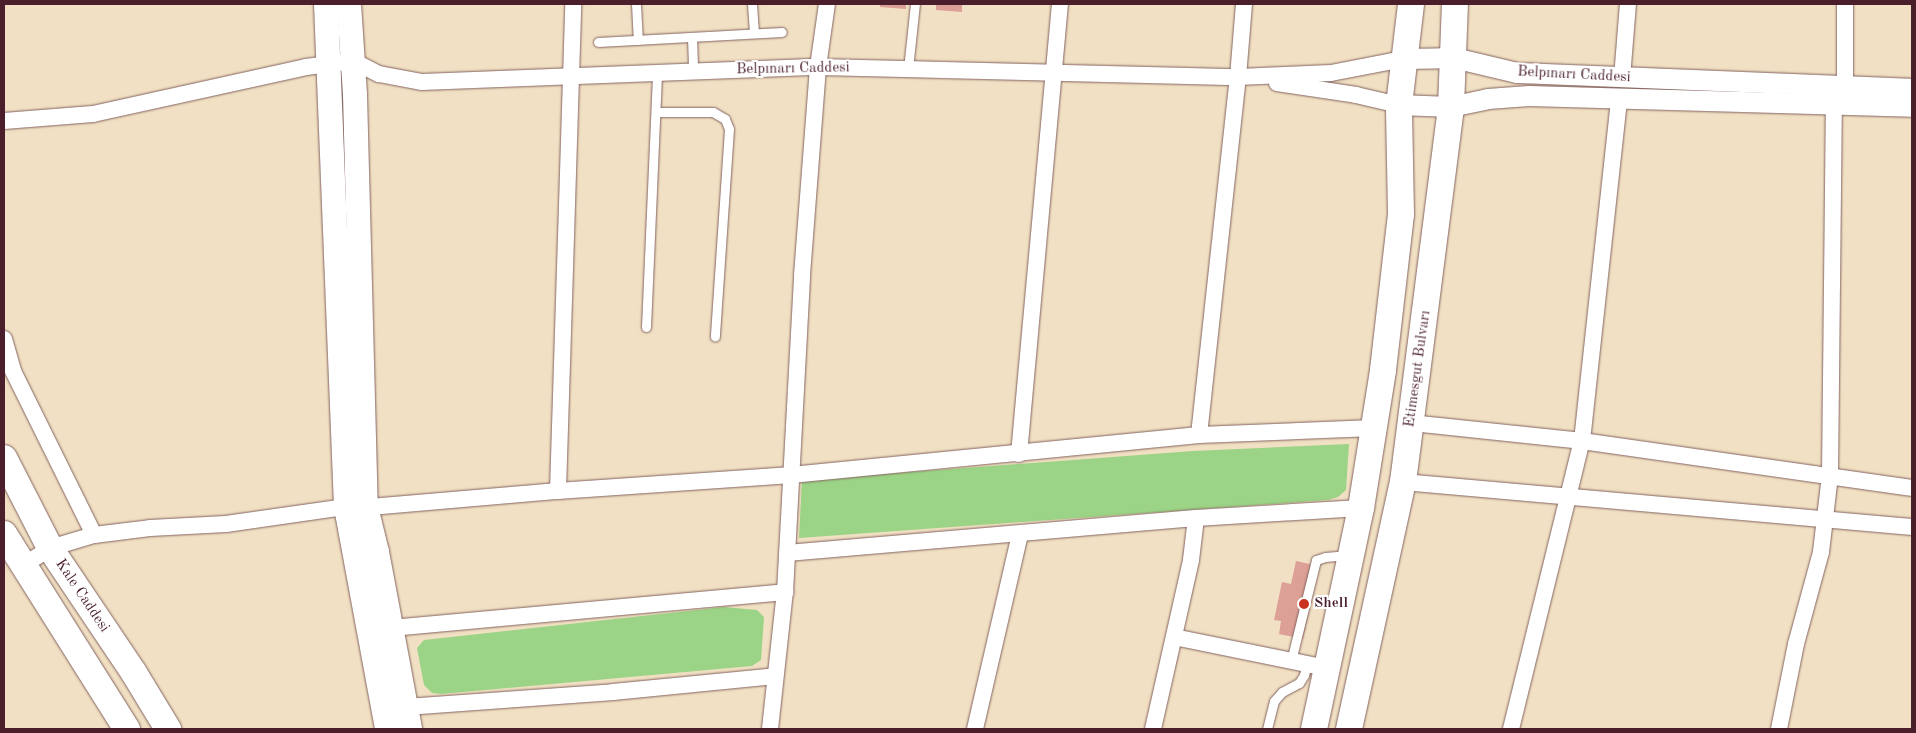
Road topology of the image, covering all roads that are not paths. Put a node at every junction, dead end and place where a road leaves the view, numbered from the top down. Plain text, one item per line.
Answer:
1 (326, 4) edge
2 (349, 4) edge
3 (573, 4) edge
4 (636, 4) edge
5 (752, 4) edge
6 (827, 4) edge
7 (915, 4) edge
8 (1060, 4) edge
9 (1244, 4) edge
10 (1411, 4) edge
11 (1455, 4) edge
12 (1628, 4) edge
13 (1845, 4) edge
14 (782, 32) dead end
15 (754, 33) junction
16 (692, 36) junction
17 (638, 40) junction
18 (598, 42) dead end
19 (1454, 58) junction
20 (1403, 59) junction
21 (353, 60) junction
22 (328, 63) junction
23 (818, 67) junction
24 (908, 69) junction
25 (693, 72) junction
26 (657, 73) junction
27 (1055, 73) junction
28 (571, 76) junction
29 (1238, 78) junction
30 (1622, 78) junction
31 (1846, 87) junction
32 (1912, 89) edge
33 (1619, 99) junction
34 (1834, 103) junction
35 (1399, 105) junction
36 (1451, 107) junction
37 (1912, 107) edge
38 (656, 112) junction
39 (4, 121) edge
40 (646, 328) dead end
41 (715, 337) dead end
42 (4, 339) edge
43 (1411, 423) junction
44 (1374, 428) junction
45 (1198, 434) junction
46 (1582, 441) junction
47 (1019, 454) junction
48 (4, 458) edge
49 (791, 475) junction
50 (1830, 475) junction
51 (1403, 482) junction
52 (1912, 488) edge
53 (558, 491) junction
54 (1568, 496) junction
55 (356, 507) junction
56 (1361, 508) junction
57 (1196, 518) junction
58 (1825, 518) junction
59 (1912, 527) edge
60 (4, 534) edge
61 (1020, 534) junction
62 (94, 535) junction
63 (50, 548) junction
64 (787, 553) junction
65 (1352, 555) junction
66 (24, 565) junction
67 (784, 592) junction
68 (391, 628) junction
69 (1174, 638) junction
70 (1308, 664) junction
71 (775, 676) junction
72 (408, 718) edge
73 (127, 729) edge
74 (168, 729) edge
75 (387, 729) edge
76 (770, 729) edge
77 (975, 729) edge
78 (1153, 729) edge
79 (1267, 729) edge
80 (1314, 729) edge
81 (1350, 729) edge
82 (1511, 729) edge
83 (1779, 729) edge

1 - 22 main road
2 - 21 main road
3 - 28 street
4 - 17 lane
5 - 15 lane
6 - 23 street
7 - 24 lane
8 - 27 street
9 - 29 street
10 - 20 main road
11 - 19 main road, Etimesgut Bulvarı
12 - 30 street
13 - 31 street
14 - 15 lane
15 - 16 lane
16 - 17 lane
16 - 25 lane
17 - 18 lane
19 - 20 street, Belpınarı Caddesi
19 - 30 street, Belpınarı Caddesi
19 - 36 main road, Etimesgut Bulvarı
20 - 29 street, Belpınarı Caddesi
20 - 35 main road
21 - 22 street
21 - 28 street, Belpınarı Caddesi
21 - 55 main road
22 - 39 street
22 - 55 main road
23 - 24 street, Belpınarı Caddesi
23 - 25 street, Belpınarı Caddesi
23 - 49 street
24 - 27 street, Belpınarı Caddesi
25 - 26 street, Belpınarı Caddesi
26 - 28 street, Belpınarı Caddesi
26 - 38 lane
27 - 29 street, Belpınarı Caddesi
27 - 47 street
28 - 53 street
29 - 35 street, Belpınarı Caddesi
29 - 45 street
30 - 31 street, Belpınarı Caddesi
31 - 32 street, Belpınarı Caddesi
33 - 34 street, Belpınarı Caddesi
33 - 36 street, Belpınarı Caddesi
33 - 46 street
34 - 37 street, Belpınarı Caddesi
34 - 50 street
35 - 36 street, Belpınarı Caddesi
35 - 44 main road
36 - 43 main road, Etimesgut Bulvarı
38 - 40 lane
38 - 41 lane
42 - 62 street
43 - 46 street
43 - 51 main road, Etimesgut Bulvarı
44 - 45 street
44 - 56 main road
45 - 47 street
46 - 50 street
46 - 54 street
47 - 49 street
48 - 63 main road, Kale Caddesi
49 - 53 street
49 - 64 street
50 - 52 street
50 - 58 street
51 - 54 street
51 - 81 main road, Etimesgut Bulvarı
53 - 55 street
54 - 58 street
54 - 82 street
55 - 62 street
55 - 68 main road
55 - 75 main road
56 - 57 street
56 - 65 main road
57 - 61 street
57 - 69 street
58 - 59 street
58 - 83 street
60 - 66 main road
61 - 64 street
61 - 77 street
62 - 63 street
63 - 66 street
63 - 74 main road, Kale Caddesi
64 - 67 street
65 - 70 main road
65 - 70 lane
66 - 73 main road
67 - 68 street
67 - 71 street
68 - 72 main road
69 - 70 street
69 - 78 street
70 - 79 lane
70 - 80 main road
71 - 72 street
71 - 76 street

